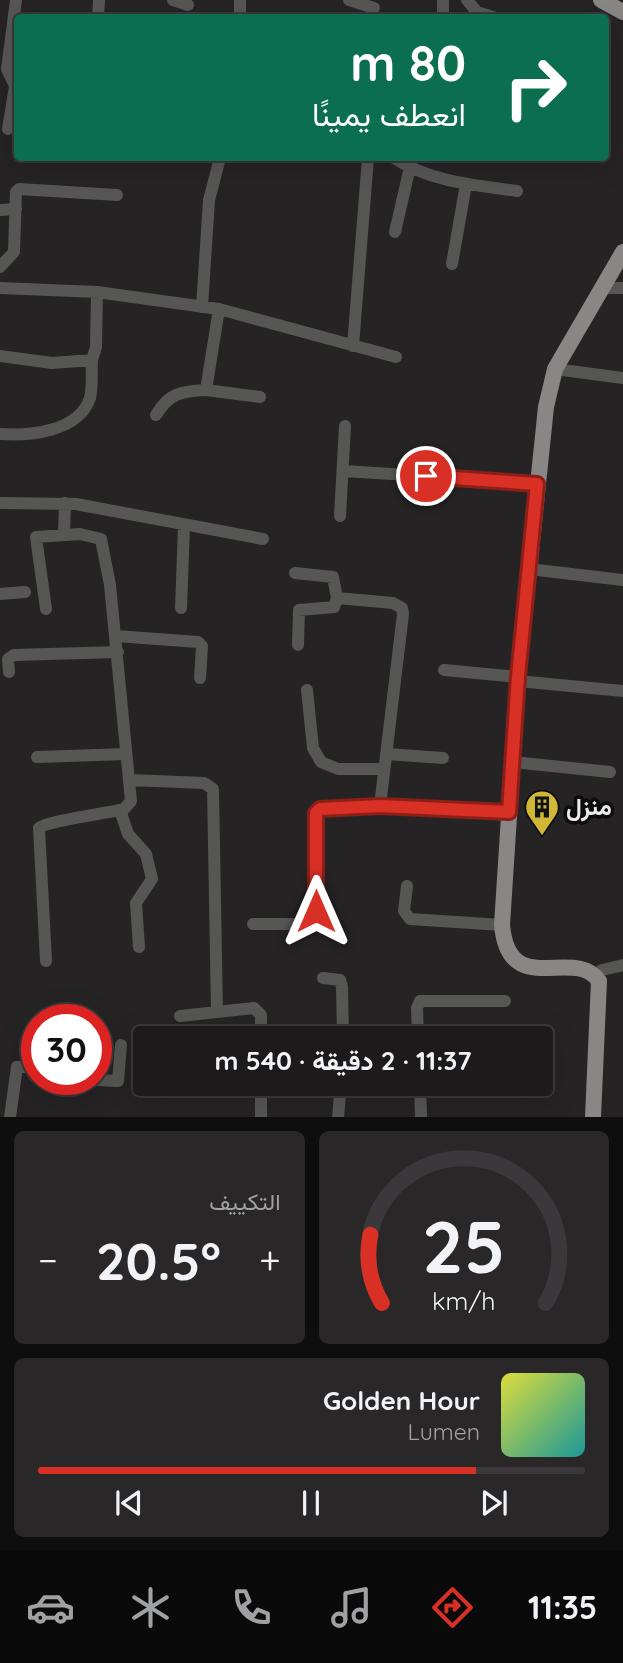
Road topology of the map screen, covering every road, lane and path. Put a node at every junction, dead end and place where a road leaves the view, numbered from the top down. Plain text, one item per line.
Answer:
1 (173, 0) edge
2 (349, 0) edge
3 (467, 0) edge
4 (601, 0) edge
5 (188, 5) dead end
6 (374, 8) dead end
7 (623, 12) edge
8 (483, 14) edge
9 (14, 17) edge
10 (14, 84) edge
11 (14, 92) edge
12 (8, 129) dead end
13 (219, 161) edge
14 (368, 161) edge
15 (410, 162) edge
16 (466, 184) junction
17 (517, 191) dead end
18 (117, 195) dead end
19 (16, 209) junction
20 (0, 210) edge
21 (395, 232) dead end
22 (623, 252) edge
23 (452, 264) dead end
24 (0, 267) edge
25 (0, 288) edge
26 (601, 288) junction
27 (623, 288) edge
28 (97, 292) junction
29 (202, 307) junction
30 (219, 309) junction
31 (353, 345) junction
32 (0, 356) edge
33 (396, 357) dead end
34 (92, 359) junction
35 (555, 369) junction
36 (623, 379) edge
37 (206, 390) junction
38 (260, 397) dead end
39 (156, 415) dead end
40 (345, 426) dead end
41 (0, 434) edge
42 (343, 471) junction
43 (537, 484) junction
44 (0, 503) edge
45 (65, 503) junction
46 (340, 516) dead end
47 (184, 526) junction
48 (64, 535) junction
49 (263, 539) dead end
50 (529, 569) junction
51 (295, 573) dead end
52 (623, 580) edge
53 (25, 592) dead end
54 (0, 594) edge
55 (337, 598) junction
56 (181, 608) dead end
57 (47, 609) dead end
58 (116, 636) junction
59 (298, 645) dead end
60 (118, 652) junction
61 (444, 670) dead end
62 (9, 671) dead end
63 (200, 678) dead end
64 (518, 679) junction
65 (307, 690) dead end
66 (623, 691) edge
67 (126, 754) junction
68 (386, 754) junction
69 (37, 757) dead end
70 (443, 758) dead end
71 (513, 762) junction
72 (384, 769) junction
73 (610, 772) dead end
74 (129, 780) junction
75 (380, 806) junction
76 (121, 810) junction
77 (509, 812) junction
78 (407, 886) dead end
79 (253, 924) dead end
80 (502, 925) junction
81 (139, 947) dead end
82 (46, 961) dead end
83 (623, 965) edge
84 (595, 975) junction
85 (323, 978) dead end
86 (505, 1001) dead end
87 (217, 1012) junction
88 (180, 1016) dead end
89 (261, 1026) edge
90 (343, 1026) edge
91 (418, 1026) edge
92 (121, 1045) dead end
93 (21, 1065) edge
94 (112, 1081) edge
95 (261, 1096) edge
96 (340, 1096) edge
97 (420, 1096) edge
98 (10, 1117) edge
99 (261, 1117) edge
100 (338, 1117) edge
101 (421, 1117) edge
102 (593, 1117) edge

1 - 5 street
2 - 6 street
3 - 8 street
4 - 7 main road
9 - 10 street
11 - 12 street
13 - 29 street
14 - 31 street
15 - 16 street
15 - 21 street
16 - 17 street
16 - 23 street
18 - 19 street
19 - 20 street
19 - 24 street
22 - 26 main road
25 - 28 street
26 - 27 street
26 - 35 main road
28 - 29 street
28 - 34 street
29 - 30 street
30 - 31 street
30 - 37 street
31 - 33 street
32 - 34 street
34 - 41 street
35 - 36 street
35 - 43 main road
37 - 38 street
37 - 39 street
40 - 42 street
42 - 43 street
42 - 46 street
43 - 50 main road
44 - 45 street
45 - 47 street
45 - 48 street
47 - 49 street
47 - 56 street
48 - 57 street
48 - 58 street
50 - 52 street
50 - 64 main road
51 - 55 street
53 - 54 street
55 - 59 street
55 - 68 street
58 - 60 street
58 - 63 street
60 - 62 street
60 - 67 street
61 - 64 street
64 - 66 street
64 - 71 main road
65 - 72 street
67 - 69 street
67 - 74 street
68 - 70 street
68 - 72 street
71 - 73 street
71 - 77 main road
72 - 75 street
74 - 76 street
74 - 87 street
75 - 77 street
75 - 79 street
76 - 81 street
76 - 82 street
77 - 80 main road
78 - 80 street
80 - 84 main road
83 - 84 street
84 - 102 main road
85 - 90 street
86 - 91 street
87 - 88 street
87 - 89 street
92 - 94 street
93 - 98 street
95 - 99 street
96 - 100 street
97 - 101 street

